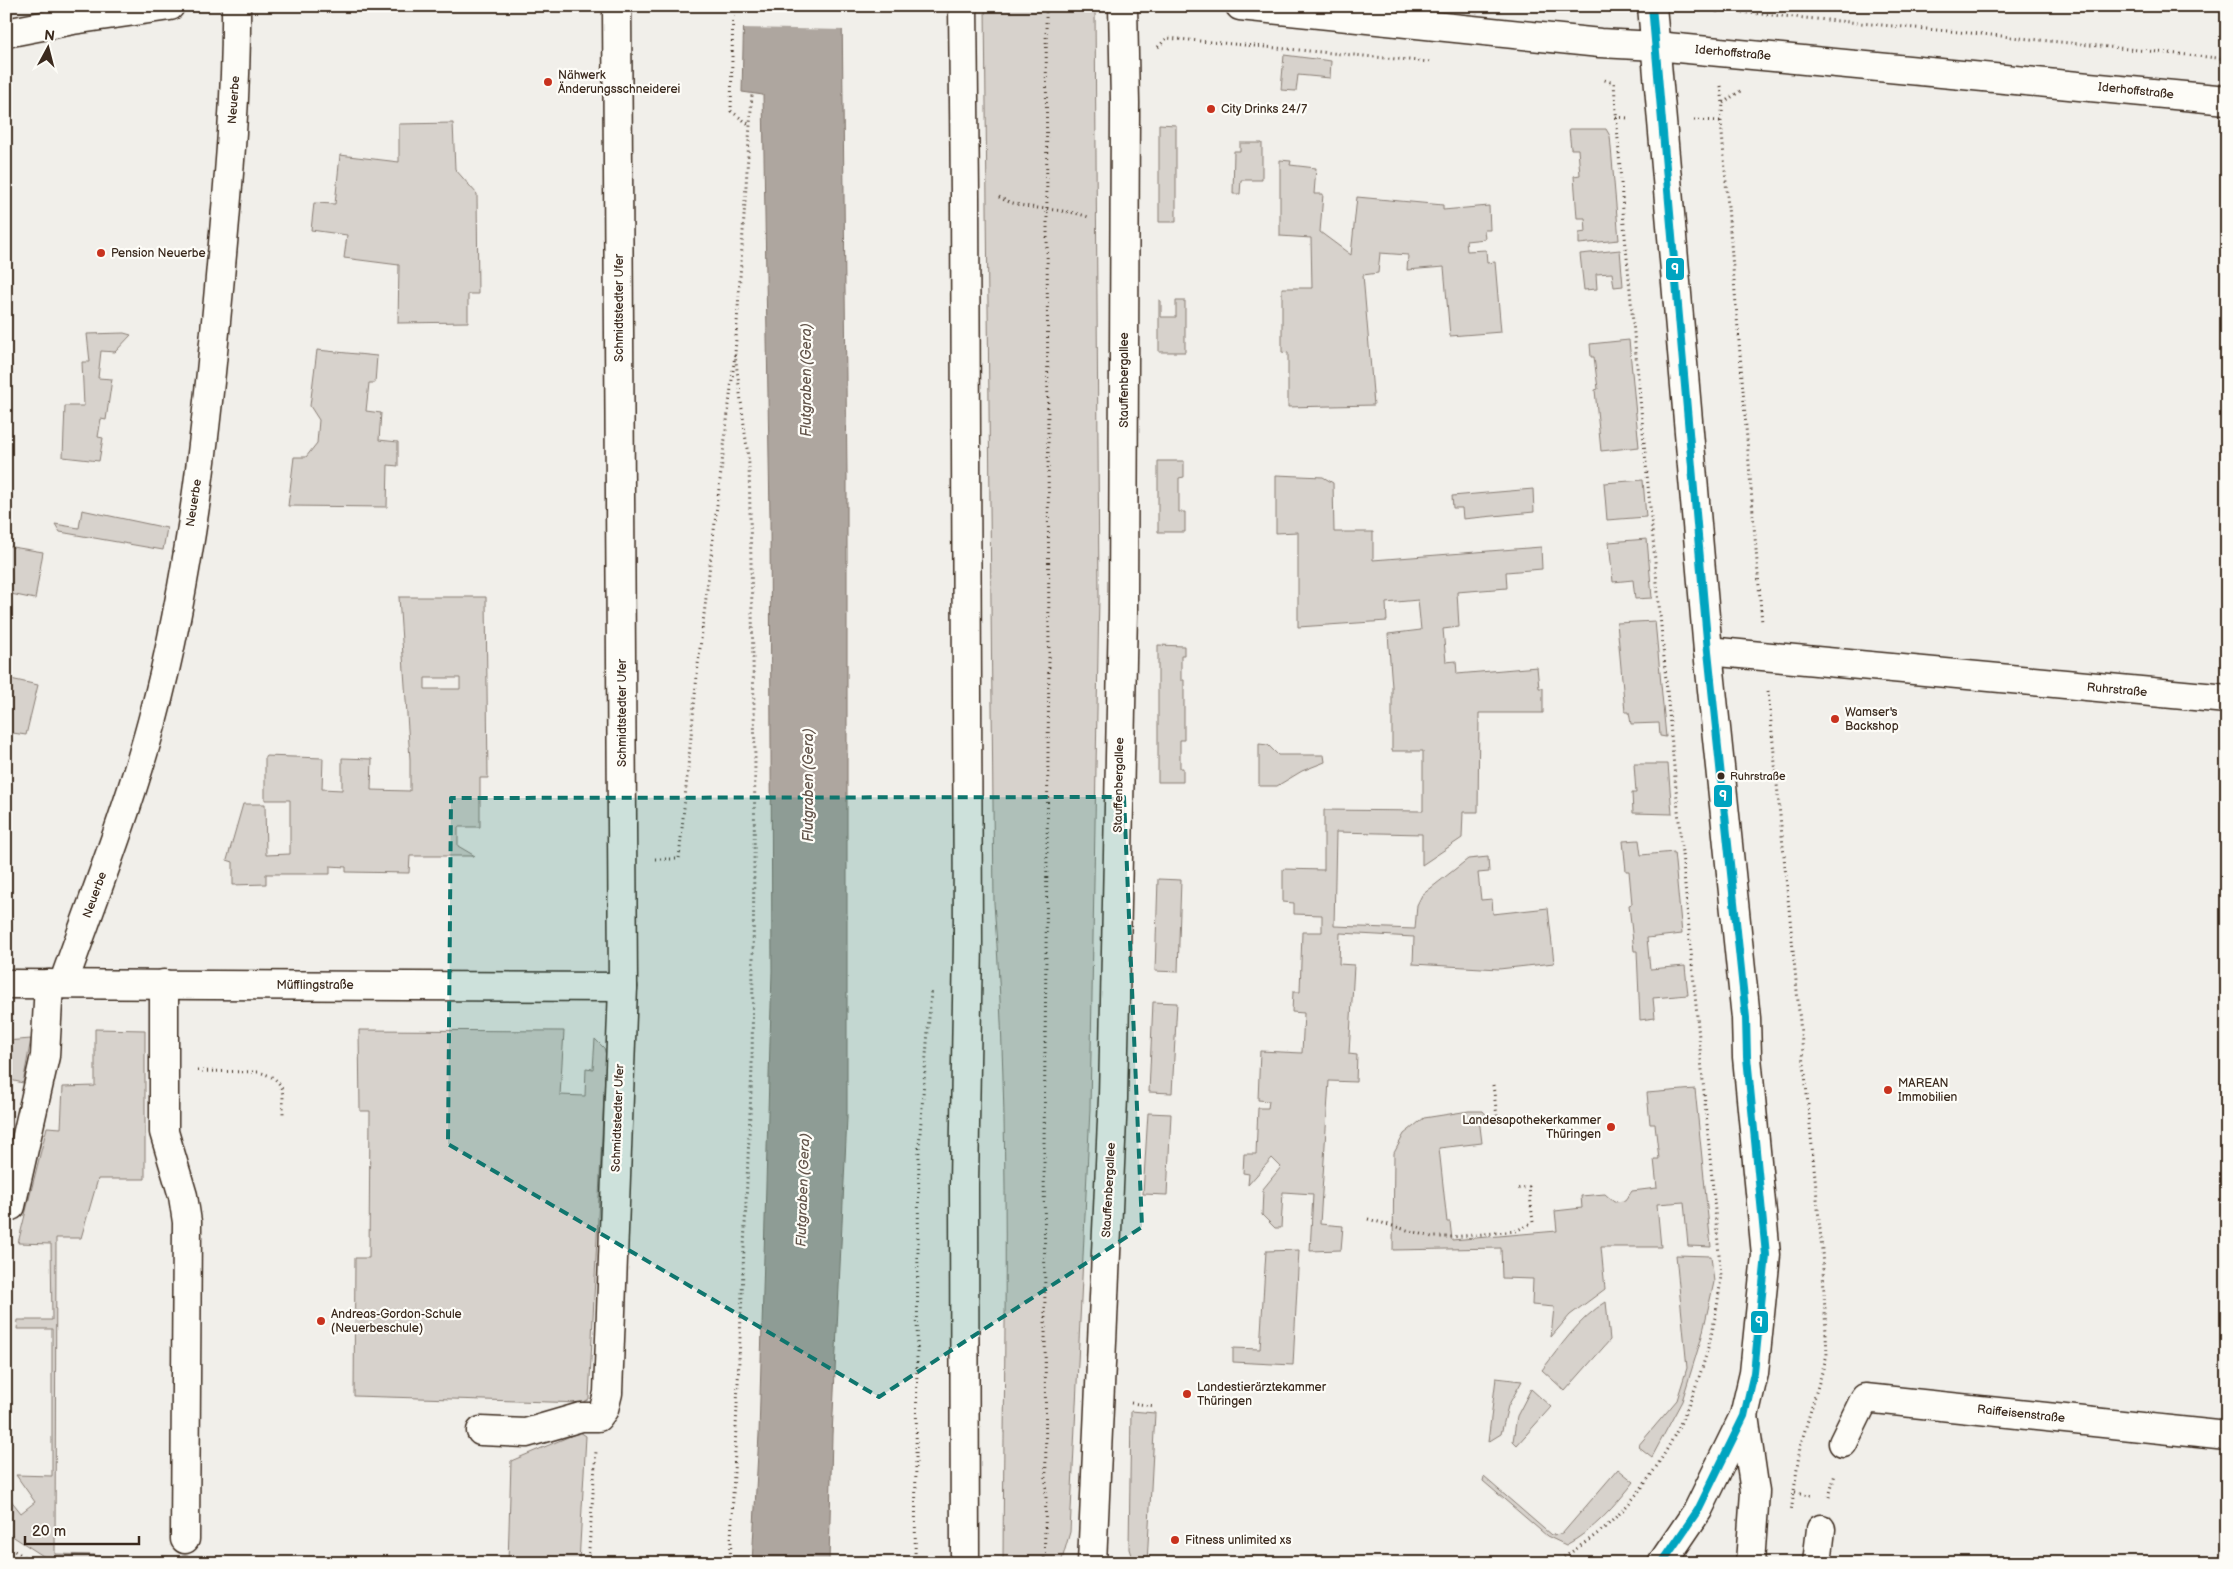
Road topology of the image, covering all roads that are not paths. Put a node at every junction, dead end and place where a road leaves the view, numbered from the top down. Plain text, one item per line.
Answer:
1 (170, 6) edge
2 (236, 6) edge
3 (617, 6) edge
4 (963, 6) edge
5 (1123, 6) edge
6 (1240, 6) edge
7 (1652, 6) edge
8 (6, 33) edge
9 (1656, 46) junction
10 (2227, 100) edge
11 (1708, 651) junction
12 (2227, 699) edge
13 (6, 984) edge
14 (56, 984) junction
15 (164, 984) junction
16 (623, 987) junction
17 (11, 1206) dead end
18 (1744, 1416) junction
19 (481, 1432) dead end
20 (2227, 1436) edge
21 (1843, 1443) road end
22 (1821, 1529) road end
23 (185, 1539) dead end
24 (964, 1563) edge
25 (1092, 1563) edge
26 (1662, 1563) edge
27 (1750, 1563) edge
28 (1816, 1563) edge

1 - 8 street
2 - 14 street, Neuerbe
3 - 16 street, Schmidtstedter Ufer
4 - 24 street
5 - 25 street, Stauffenbergallee
6 - 9 street, Iderhoffstraße
7 - 9 street
9 - 10 street, Iderhoffstraße
9 - 11 street
11 - 12 street, Ruhrstraße
11 - 18 street
13 - 14 street, Müfflingstraße
14 - 15 street, Müfflingstraße
14 - 17 street, Neuerbe
15 - 16 street, Müfflingstraße
15 - 23 street
16 - 19 street, Schmidtstedter Ufer
18 - 26 street
18 - 27 street
20 - 21 street, Raiffeisenstraße
22 - 28 street

